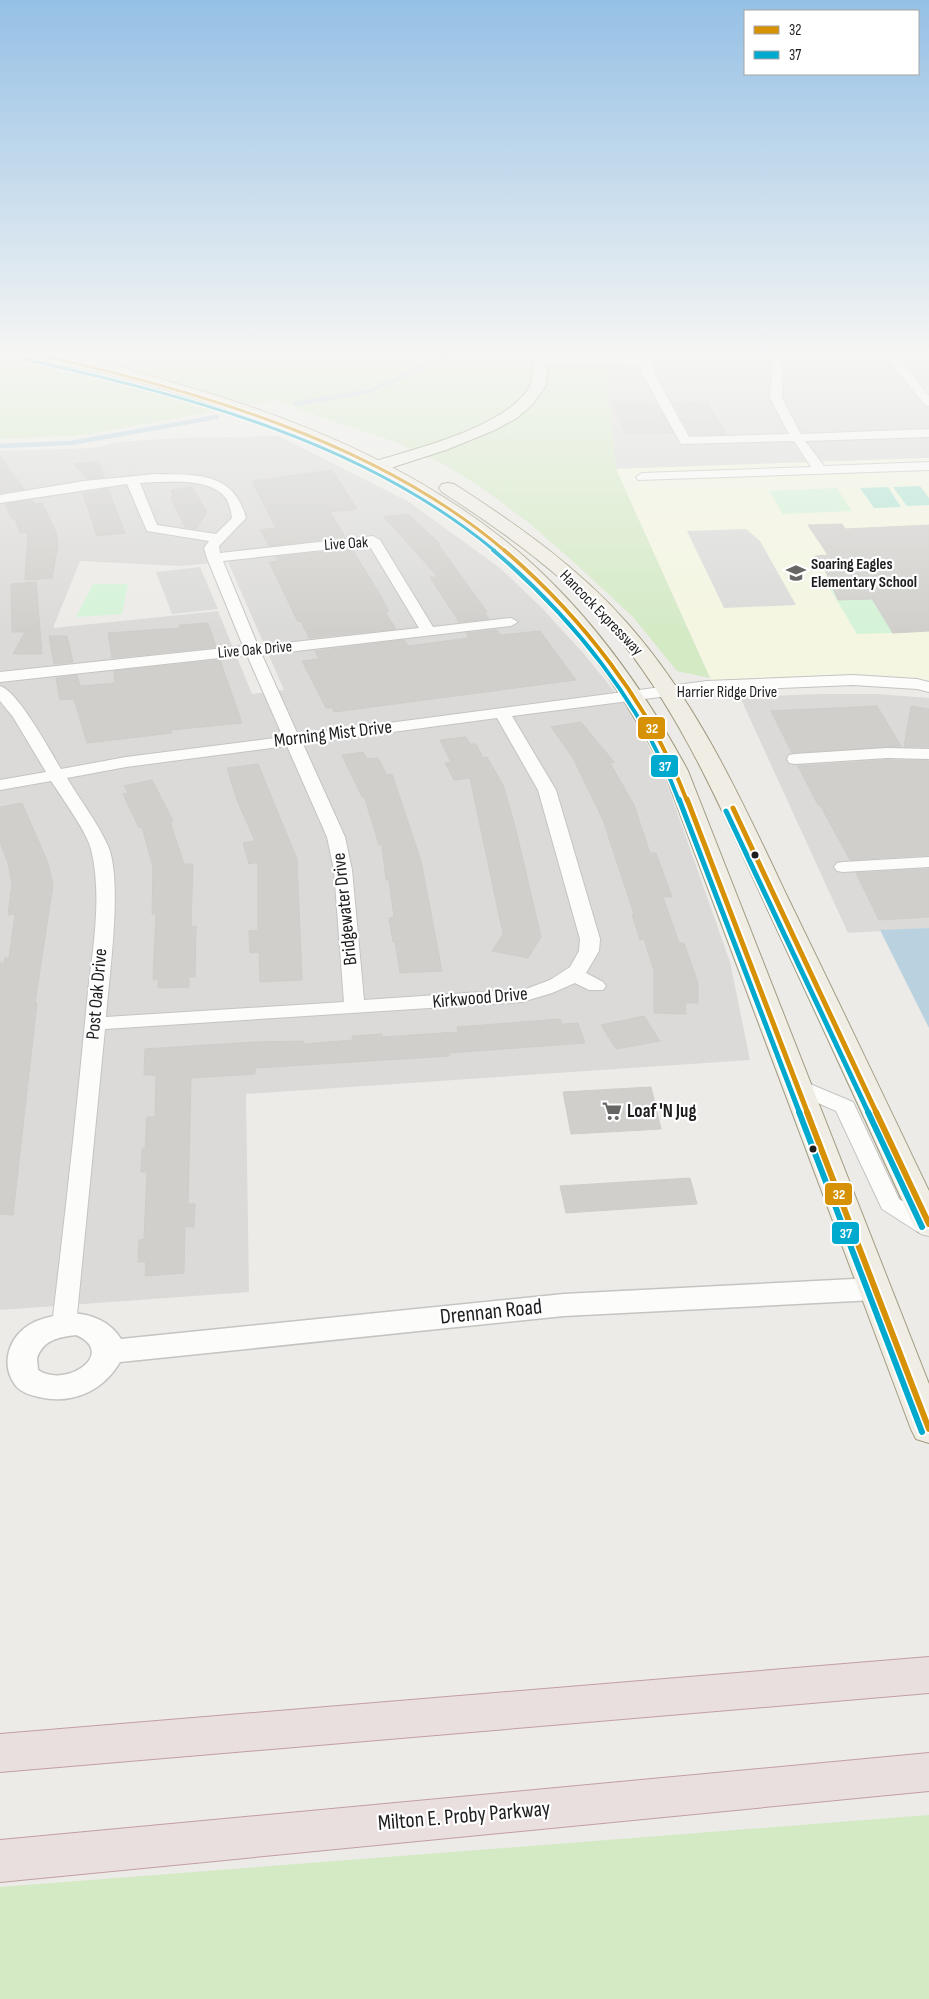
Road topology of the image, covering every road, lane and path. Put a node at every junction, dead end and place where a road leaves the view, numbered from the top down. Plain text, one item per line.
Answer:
1 (329, 445) edge
2 (362, 445) edge
3 (442, 445) edge
4 (804, 445) edge
5 (396, 460) junction
6 (375, 466) junction
7 (929, 466) edge
8 (820, 470) junction
9 (642, 477) dead end
10 (132, 480) junction
11 (0, 499) edge
12 (216, 538) junction
13 (214, 558) junction
14 (511, 622) dead end
15 (428, 631) junction
16 (253, 650) junction
17 (0, 677) edge
18 (929, 687) edge
19 (0, 691) edge
20 (667, 692) junction
21 (634, 694) junction
22 (929, 694) edge
23 (501, 712) junction
24 (292, 739) junction
25 (929, 754) edge
26 (794, 759) dead end
27 (53, 774) junction
28 (0, 785) edge
29 (929, 862) edge
30 (843, 867) dead end
31 (573, 974) junction
32 (596, 986) dead end
33 (355, 1008) junction
34 (95, 1024) junction
35 (798, 1086) junction
36 (929, 1224) edge
37 (929, 1228) edge
38 (874, 1289) junction
39 (64, 1325) junction
40 (109, 1352) junction
41 (10, 1357) edge
42 (929, 1429) edge
43 (929, 1675) edge
44 (0, 1753) edge
45 (929, 1772) edge
46 (0, 1861) edge

1 - 6 main road, Hancock Expressway
2 - 5 main road, Hancock Expressway
3 - 5 main road
4 - 8 street
5 - 6 main road
5 - 20 main road, Hancock Expressway
6 - 21 main road, Hancock Expressway
7 - 8 street
8 - 9 street
10 - 11 street
10 - 12 street
10 - 12 street
12 - 13 street, Bridgewater Drive
13 - 15 street, Live Oak
13 - 16 street, Bridgewater Drive
14 - 15 street, Live Oak Drive
15 - 16 street, Live Oak Drive
16 - 17 street, Live Oak Drive
16 - 24 street, Bridgewater Drive
18 - 20 street, Harrier Ridge Drive
19 - 27 street, Post Oak Drive
20 - 21 street, Morning Mist Drive
20 - 22 street, Harrier Ridge Drive
20 - 36 main road, Hancock Expressway
21 - 23 street, Morning Mist Drive
21 - 35 main road, Hancock Expressway
23 - 24 street, Morning Mist Drive
23 - 31 street, Kirkwood Drive
24 - 27 street, Morning Mist Drive
24 - 33 street, Bridgewater Drive
25 - 26 street
27 - 28 street, Morning Mist Drive
27 - 34 street, Post Oak Drive
29 - 30 street
31 - 32 street
31 - 33 street, Kirkwood Drive
33 - 34 street, Kirkwood Drive
34 - 39 street, Post Oak Drive
35 - 37 street
35 - 38 main road, Hancock Expressway
38 - 40 street, Drennan Road
38 - 42 main road, Hancock Expressway
39 - 40 street
39 - 41 street
40 - 41 street
43 - 44 highway
45 - 46 highway, Milton E. Proby Parkway

